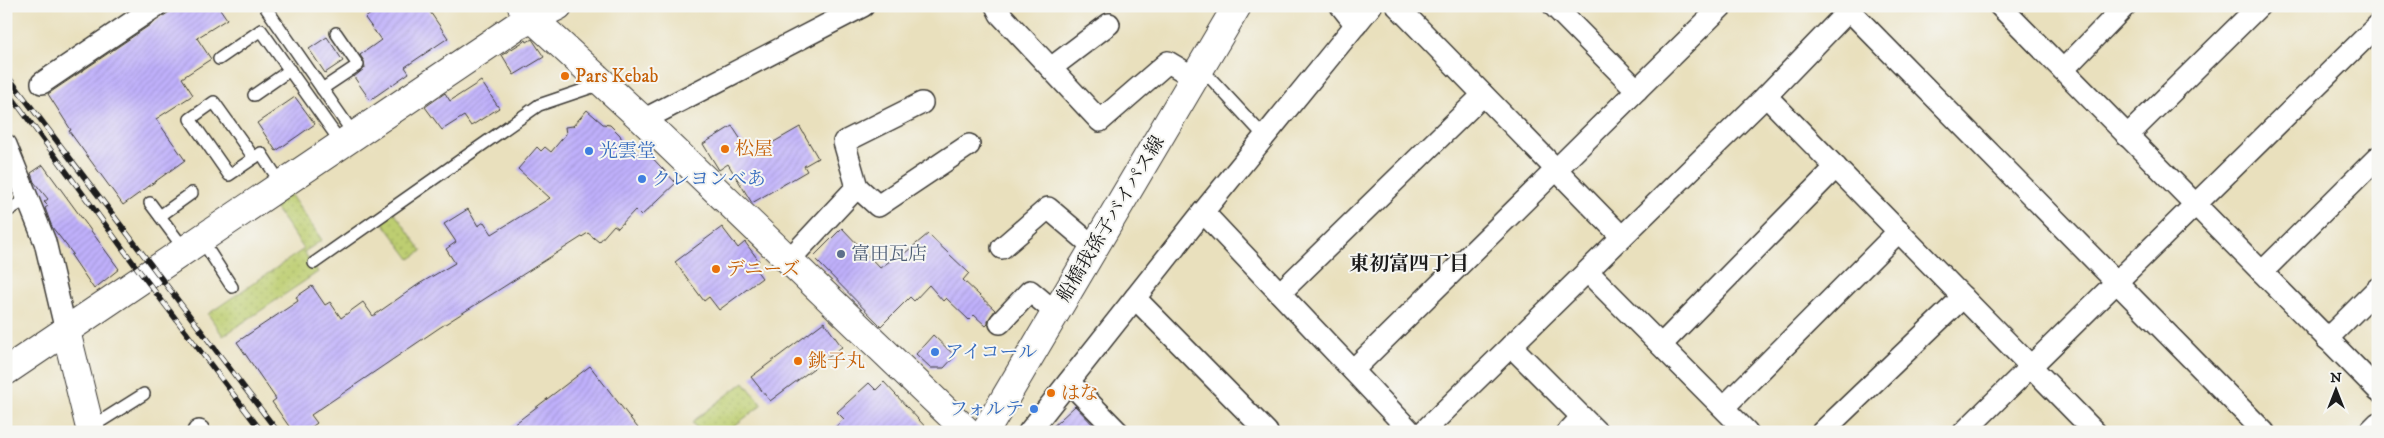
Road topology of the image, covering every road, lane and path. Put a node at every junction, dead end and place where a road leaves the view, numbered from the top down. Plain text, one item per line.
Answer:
1 (156, 6) edge
2 (558, 6) edge
3 (863, 6) edge
4 (996, 6) edge
5 (1237, 6) edge
6 (1341, 6) edge
7 (1371, 6) edge
8 (1397, 6) edge
9 (1554, 6) edge
10 (2000, 6) edge
11 (2125, 6) edge
12 (2259, 6) edge
13 (266, 8) dead end
14 (1849, 8) edge
15 (1711, 10) edge
16 (528, 13) edge
17 (1109, 24) dead end
18 (1356, 24) junction
19 (2378, 25) edge
20 (336, 32) dead end
21 (219, 59) dead end
22 (1051, 68) junction
23 (290, 70) junction
24 (2063, 70) junction
25 (1198, 73) junction
26 (42, 83) dead end
27 (604, 83) junction
28 (322, 89) junction
29 (1637, 90) junction
30 (1483, 94) junction
31 (254, 95) dead end
32 (1766, 96) junction
33 (922, 102) dead end
34 (643, 120) junction
35 (2127, 136) junction
36 (1265, 137) junction
37 (348, 140) junction
38 (969, 145) dead end
39 (9, 155) edge
40 (2378, 157) edge
41 (254, 158) junction
42 (1836, 167) junction
43 (1556, 170) junction
44 (282, 185) junction
45 (857, 187) junction
46 (192, 193) dead end
47 (28, 198) junction
48 (150, 203) dead end
49 (2195, 205) junction
50 (6, 212) edge
51 (1204, 212) junction
52 (160, 216) junction
53 (1899, 231) junction
54 (1622, 237) junction
55 (193, 244) junction
56 (1094, 247) junction
57 (1002, 248) dead end
58 (789, 260) junction
59 (314, 263) dead end
60 (1588, 272) junction
61 (2262, 272) junction
62 (2117, 281) junction
63 (232, 287) dead end
64 (2378, 288) edge
65 (1280, 293) junction
66 (1963, 297) junction
67 (1136, 298) junction
68 (1055, 312) junction
69 (1000, 323) dead end
70 (66, 331) junction
71 (2328, 339) junction
72 (1662, 344) junction
73 (1511, 346) junction
74 (2031, 366) junction
75 (1353, 370) junction
76 (6, 371) edge
77 (1069, 382) junction
78 (2378, 390) edge
79 (144, 394) dead end
80 (1724, 407) junction
81 (2378, 423) edge
82 (1582, 427) edge
83 (90, 430) edge
84 (2094, 431) edge
85 (968, 432) edge
86 (985, 432) edge
87 (1029, 432) edge
88 (1118, 432) edge
89 (1267, 432) edge
90 (1412, 432) edge
91 (1423, 432) edge
92 (1747, 432) edge
93 (1822, 432) edge
94 (1964, 432) edge
95 (2264, 432) edge
96 (2369, 432) edge

1 - 26 street
2 - 16 street
3 - 34 street
4 - 22 street
5 - 25 street, 船橋我孫子バイパス線
6 - 18 street
7 - 18 street
8 - 30 street
9 - 29 street
10 - 24 street
11 - 24 street
12 - 35 street
13 - 28 lane
14 - 32 street
14 - 62 street
15 - 29 street
16 - 27 street
16 - 37 street
17 - 22 street
18 - 36 street
19 - 49 street
20 - 28 lane
21 - 23 lane
22 - 25 street
23 - 31 lane
23 - 37 lane
24 - 35 street
25 - 36 lane
25 - 56 street, 船橋我孫子バイパス線
27 - 34 street
27 - 59 lane
28 - 37 lane
29 - 43 street
30 - 43 street
30 - 65 street
32 - 42 street
32 - 54 street
33 - 45 street
34 - 58 street
35 - 49 street
36 - 51 street
37 - 44 street
38 - 45 street
39 - 47 street
40 - 61 street
41 - 41 lane
41 - 44 lane
42 - 53 street
42 - 72 street
43 - 54 street
43 - 75 street
44 - 55 street
45 - 58 street
46 - 52 lane
47 - 50 lane
47 - 70 street
48 - 52 lane
49 - 61 street
49 - 62 street
51 - 65 street
51 - 67 street
52 - 55 lane
53 - 66 street
53 - 80 street
54 - 60 street
55 - 63 lane
55 - 70 street
56 - 57 street
56 - 68 street, 船橋我孫子バイパス線
58 - 85 street
60 - 72 street
60 - 73 street
61 - 71 street
62 - 74 street
62 - 95 street
64 - 71 street
65 - 75 street
66 - 74 street
66 - 93 street
67 - 77 street
67 - 89 street
68 - 69 street
68 - 86 street, 船橋我孫子バイパス線
70 - 76 street
70 - 83 street
71 - 78 street
72 - 80 street
73 - 82 street
73 - 91 street
74 - 84 street
74 - 94 street
75 - 90 street
77 - 87 street
77 - 88 street
79 - 83 lane
80 - 92 street
81 - 96 street

